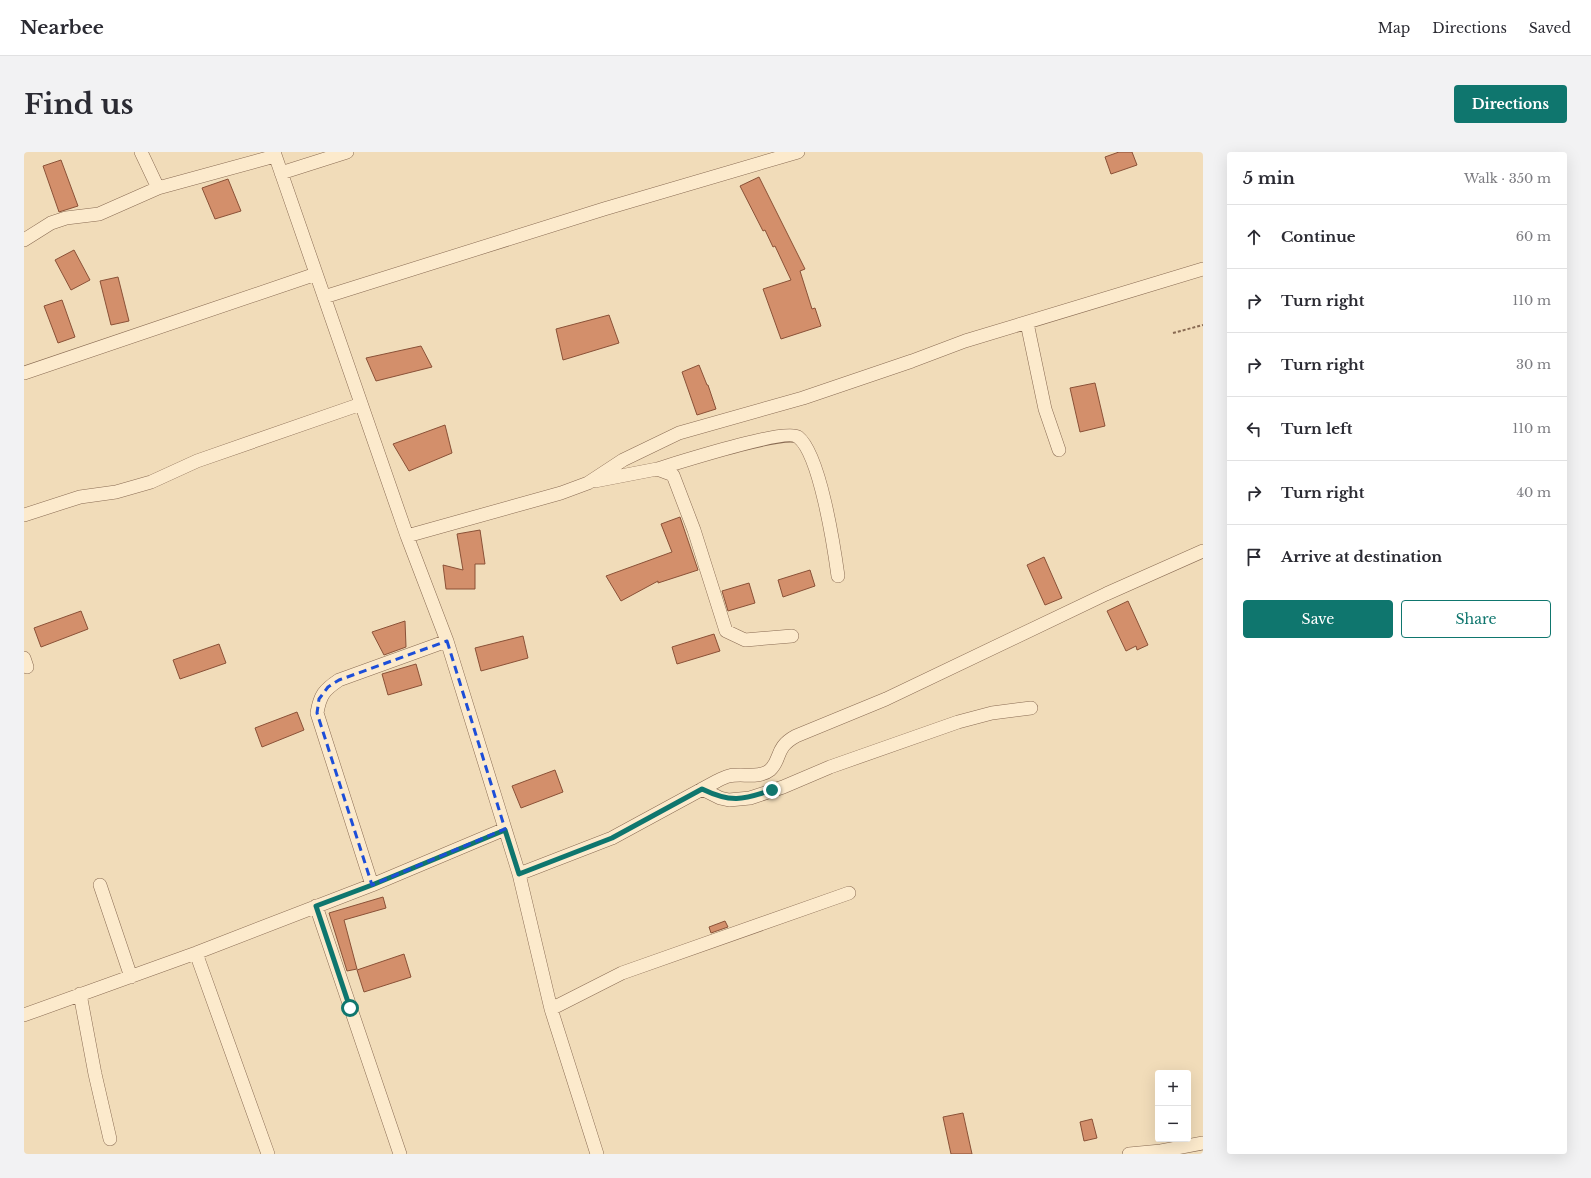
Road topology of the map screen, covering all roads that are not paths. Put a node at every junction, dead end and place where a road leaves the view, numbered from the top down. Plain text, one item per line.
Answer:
1 (141, 152) edge
2 (347, 152) edge
3 (798, 152) edge
4 (275, 154) edge
5 (281, 173) junction
6 (158, 188) junction
7 (24, 240) edge
8 (1203, 269) edge
9 (316, 274) junction
10 (324, 297) junction
11 (1027, 323) junction
12 (24, 373) edge
13 (361, 404) junction
14 (1059, 450) dead end
15 (657, 469) junction
16 (588, 483) junction
17 (24, 515) edge
18 (407, 536) junction
19 (1203, 552) edge
20 (838, 576) dead end
21 (792, 636) dead end
22 (447, 641) junction
23 (1031, 708) dead end
24 (702, 789) junction
25 (505, 830) junction
26 (519, 874) junction
27 (100, 885) dead end
28 (372, 885) junction
29 (849, 893) dead end
30 (316, 906) junction
31 (196, 953) junction
32 (131, 977) junction
33 (80, 994) junction
34 (551, 1009) junction
35 (24, 1015) edge
36 (110, 1139) dead end
37 (1203, 1143) edge
38 (268, 1154) edge
39 (400, 1154) edge
40 (597, 1154) edge
41 (1129, 1154) edge

1 - 6 street
2 - 5 street
3 - 10 street
4 - 5 street
4 - 6 street
5 - 9 street
6 - 7 street
8 - 11 street
9 - 10 street
9 - 12 street
10 - 13 street
11 - 14 street
11 - 16 street
13 - 17 street
13 - 18 street
15 - 16 street
15 - 20 street
15 - 21 street
16 - 18 street
18 - 22 street
19 - 24 street
22 - 25 street
22 - 28 street
23 - 24 street
24 - 26 street
25 - 26 street
25 - 28 street
26 - 34 street
27 - 32 street
28 - 30 street
29 - 34 street
30 - 31 street
30 - 39 street
31 - 32 street
31 - 38 street
32 - 33 street
33 - 35 street
33 - 36 street
34 - 40 street
37 - 41 street

